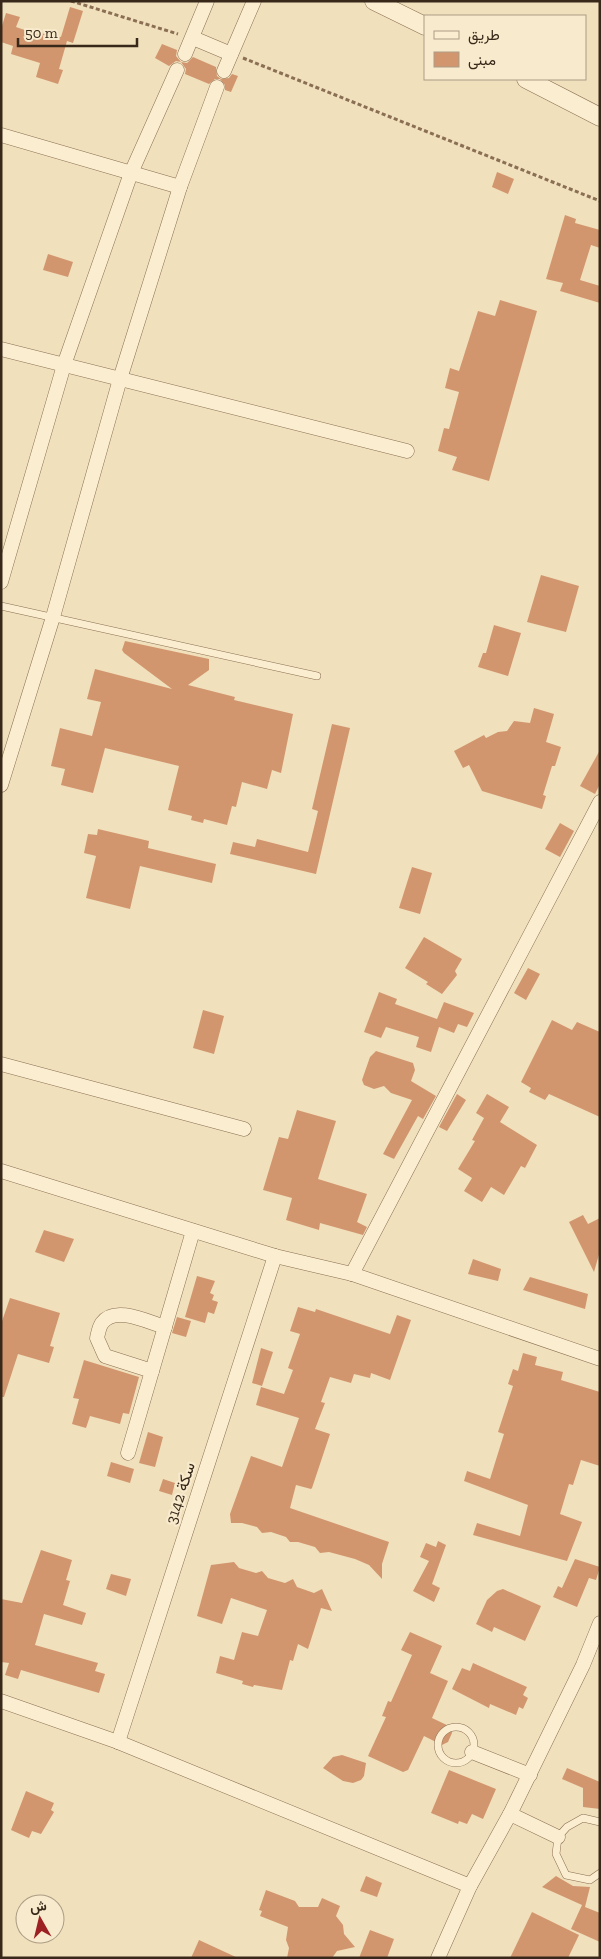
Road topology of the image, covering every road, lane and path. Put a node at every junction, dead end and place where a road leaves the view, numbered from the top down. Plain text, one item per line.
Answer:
1 (71, 1) edge
2 (207, 1) edge
3 (254, 1) edge
4 (374, 1) edge
5 (424, 26) edge
6 (192, 38) junction
7 (185, 54) dead end
8 (231, 54) junction
9 (177, 70) dead end
10 (224, 71) dead end
11 (528, 80) edge
12 (217, 87) dead end
13 (600, 117) edge
14 (1, 136) edge
15 (131, 173) junction
16 (180, 187) junction
17 (600, 201) edge
18 (1, 349) edge
19 (64, 364) junction
20 (120, 379) junction
21 (407, 451) dead end
22 (1, 582) edge
23 (1, 606) edge
24 (53, 617) junction
25 (317, 676) dead end
26 (1, 785) edge
27 (600, 802) edge
28 (1, 1064) edge
29 (244, 1129) dead end
30 (1, 1171) edge
31 (193, 1230) junction
32 (275, 1256) junction
33 (352, 1274) junction
34 (165, 1327) junction
35 (600, 1359) edge
36 (152, 1370) junction
37 (128, 1453) dead end
38 (600, 1623) edge
39 (1, 1701) edge
40 (118, 1742) junction
41 (472, 1752) junction
42 (530, 1775) junction
43 (510, 1814) junction
44 (600, 1822) edge
45 (558, 1837) junction
46 (600, 1873) edge
47 (470, 1886) junction
48 (438, 1958) edge

1 - 6 path
2 - 6 street
3 - 8 street
4 - 5 street
6 - 7 street
6 - 8 street
8 - 10 street
8 - 17 path
9 - 15 street
11 - 13 street
12 - 16 street
14 - 15 street
15 - 16 street
15 - 19 street
16 - 20 street
18 - 19 street
19 - 20 street
19 - 22 street
20 - 21 street
20 - 24 street
23 - 24 lane
24 - 25 lane
24 - 26 street
27 - 33 street
28 - 29 street
30 - 31 street
31 - 32 street
31 - 34 street
32 - 33 street
32 - 40 street, سكة 3142
33 - 35 street
34 - 36 street
34 - 36 street
36 - 37 street
38 - 42 street
39 - 40 street
40 - 47 street
41 - 41 lane
41 - 42 street
42 - 43 street
43 - 45 street
43 - 47 street
44 - 45 lane
45 - 46 lane
47 - 48 street

